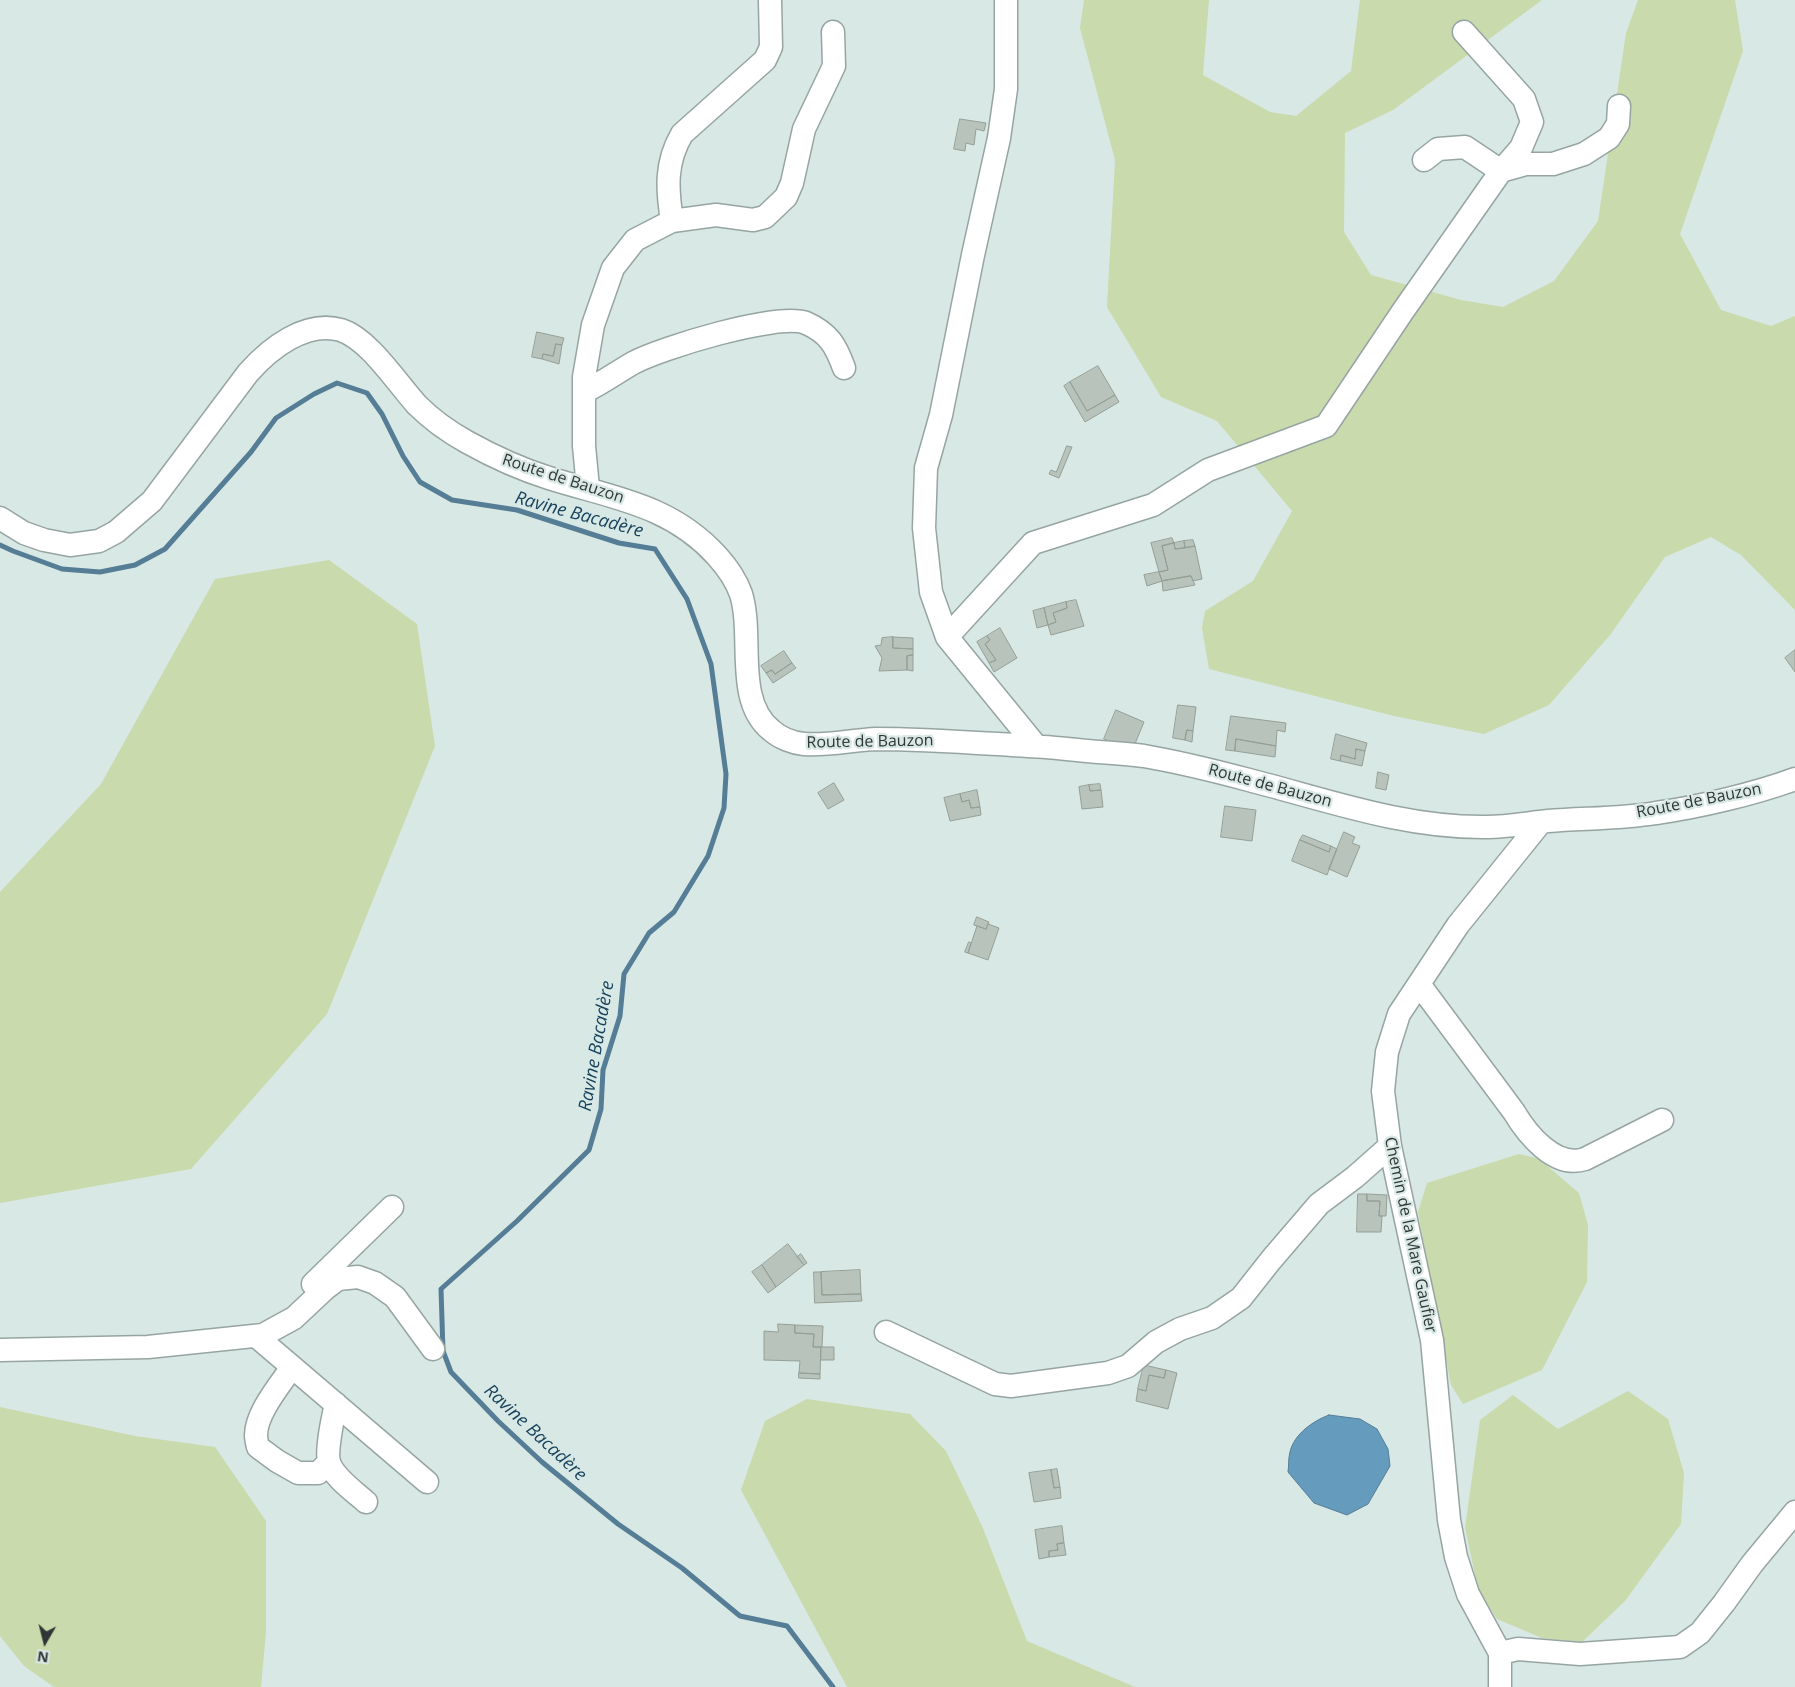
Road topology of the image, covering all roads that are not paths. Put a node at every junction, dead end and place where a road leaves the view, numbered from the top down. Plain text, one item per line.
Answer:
1 (770, 0) edge
2 (1006, 0) edge
3 (833, 32) dead end
4 (1464, 32) dead end
5 (1619, 106) dead end
6 (1424, 160) dead end
7 (1501, 171) junction
8 (672, 221) junction
9 (844, 368) dead end
10 (584, 392) junction
11 (588, 488) junction
12 (0, 518) edge
13 (947, 637) junction
14 (1036, 746) junction
15 (1795, 779) edge
16 (1541, 822) junction
17 (1419, 984) junction
18 (1662, 1120) dead end
19 (1390, 1146) junction
20 (392, 1208) dead end
21 (886, 1332) dead end
22 (260, 1335) junction
23 (433, 1349) dead end
24 (0, 1350) edge
25 (292, 1367) junction
26 (336, 1404) junction
27 (329, 1462) junction
28 (427, 1482) dead end
29 (366, 1502) dead end
30 (1795, 1512) edge
31 (1500, 1652) junction
32 (1500, 1687) edge

1 - 8 street
2 - 13 street
3 - 8 street
4 - 7 street
5 - 7 street
6 - 7 street
7 - 13 street
8 - 10 street
9 - 10 street
10 - 11 street
11 - 12 street, Route de Bauzon
11 - 14 street, Route de Bauzon
13 - 14 street
14 - 16 street, Route de Bauzon
15 - 16 street, Route de Bauzon
16 - 17 street, Chemin de la Mare Gaufier
17 - 18 street
17 - 19 street, Chemin de la Mare Gaufier
19 - 21 street
19 - 31 street, Chemin de la Mare Gaufier
20 - 22 street
22 - 23 street
22 - 24 street
22 - 25 street
25 - 26 street
25 - 27 street
26 - 27 street
26 - 28 street
27 - 29 street
30 - 31 street
31 - 32 street, Chemin de la Mare Gaufier

